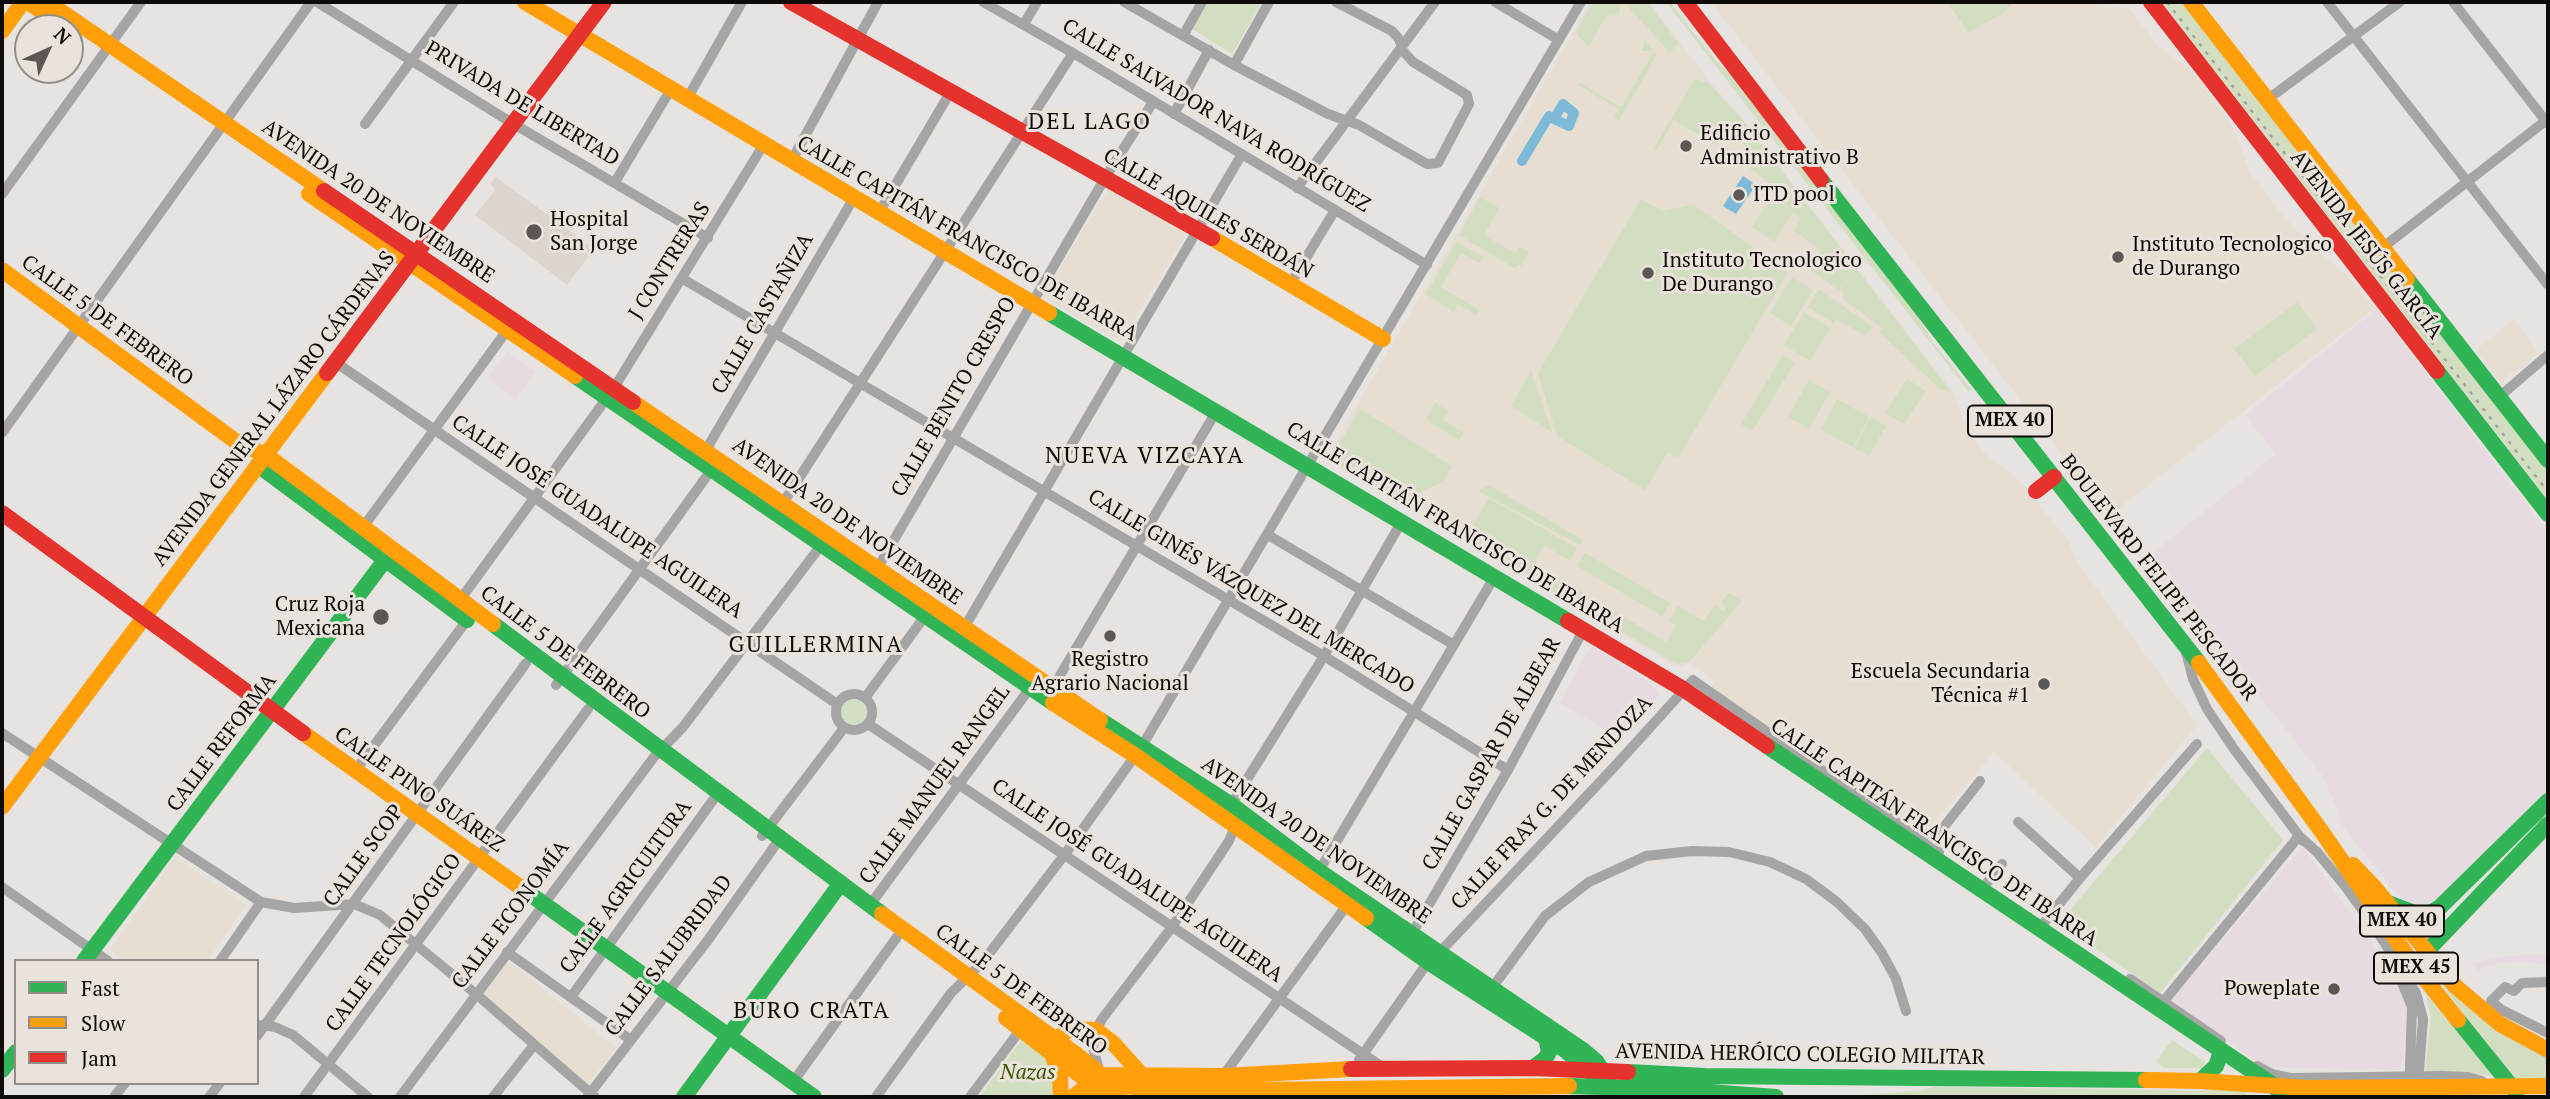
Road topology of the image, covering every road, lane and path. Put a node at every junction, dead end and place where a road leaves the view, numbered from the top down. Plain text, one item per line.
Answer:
1 (23, 2) edge
2 (28, 2) edge
3 (47, 2) edge
4 (141, 2) edge
5 (311, 2) edge
6 (317, 2) edge
7 (454, 2) edge
8 (526, 2) edge
9 (604, 2) edge
10 (742, 2) edge
11 (791, 2) edge
12 (878, 2) edge
13 (983, 2) edge
14 (1037, 2) edge
15 (1124, 2) edge
16 (1202, 2) edge
17 (1269, 2) edge
18 (1336, 2) edge
19 (1435, 2) edge
20 (1495, 2) edge
21 (1581, 2) edge
22 (1685, 2) edge
23 (2151, 2) edge
24 (2191, 2) edge
25 (2327, 2) edge
26 (2400, 2) edge
27 (2453, 2) edge
28 (46, 14) edge
29 (1024, 24) junction
30 (2, 31) edge
31 (579, 35) junction
32 (1183, 36) junction
33 (84, 37) edge
34 (858, 38) junction
35 (2354, 38) junction
36 (1559, 40) junction
37 (1401, 46) junction
38 (106, 48) junction
39 (1209, 50) junction
40 (1073, 53) junction
41 (411, 60) junction
42 (1234, 65) junction
43 (671, 89) junction
44 (951, 91) junction
45 (687, 99) junction
46 (2268, 99) junction
47 (1153, 102) junction
48 (1174, 114) junction
49 (1345, 120) junction
50 (2547, 121) edge
51 (512, 123) junction
52 (365, 124) dead end
53 (220, 127) junction
54 (1023, 132) junction
55 (764, 144) junction
56 (1242, 154) junction
57 (792, 160) junction
58 (1105, 178) junction
59 (615, 182) junction
60 (2468, 183) junction
61 (1297, 188) junction
62 (2, 194) edge
63 (855, 196) junction
64 (1335, 210) junction
65 (880, 211) junction
66 (1196, 229) junction
67 (708, 238) junction
68 (2382, 248) junction
69 (946, 250) junction
70 (413, 258) junction
71 (1427, 265) junction
72 (2, 270) edge
73 (683, 279) junction
74 (2548, 285) edge
75 (1289, 286) junction
76 (1033, 301) junction
77 (79, 326) junction
78 (508, 329) junction
79 (774, 333) junction
80 (1383, 339) junction
81 (2548, 355) edge
82 (1126, 356) junction
83 (335, 362) junction
84 (859, 383) junction
85 (611, 393) junction
86 (2499, 397) junction
87 (1217, 410) junction
88 (434, 430) junction
89 (2, 433) edge
90 (953, 438) junction
91 (709, 459) junction
92 (262, 460) junction
93 (2548, 460) edge
94 (1309, 466) junction
95 (2054, 477) junction
96 (2036, 491) dead end
97 (1045, 492) junction
98 (535, 498) junction
99 (783, 503) junction
100 (2, 513) edge
101 (2548, 514) edge
102 (1402, 522) junction
103 (359, 532) junction
104 (1269, 535) junction
105 (822, 544) junction
106 (1136, 546) junction
107 (389, 554) junction
108 (640, 569) junction
109 (877, 569) junction
110 (1495, 576) junction
111 (1362, 590) junction
112 (460, 600) junction
113 (1230, 601) junction
114 (925, 616) junction
115 (144, 617) junction
116 (467, 620) junction
117 (964, 628) junction
118 (1584, 629) junction
119 (747, 641) junction
120 (2185, 644) junction
121 (1454, 645) junction
122 (1324, 656) junction
123 (526, 663) junction
124 (559, 680) junction
125 (1688, 684) junction
126 (1030, 688) junction
127 (1052, 689) junction
128 (865, 698) junction
129 (837, 704) junction
130 (588, 709) junction
131 (272, 711) junction
132 (1414, 712) junction
133 (868, 724) junction
134 (844, 728) junction
135 (2, 733) edge
136 (2197, 744) dead end
137 (1139, 751) junction
138 (657, 753) junction
139 (39, 757) junction
140 (1508, 770) junction
141 (356, 771) junction
142 (1980, 781) dead end
143 (959, 785) junction
144 (713, 800) junction
145 (2548, 801) edge
146 (1233, 806) junction
147 (2, 807) edge
148 (418, 815) junction
149 (2018, 822) dead end
150 (2548, 824) edge
151 (1235, 826) junction
152 (2299, 836) junction
153 (771, 837) junction
154 (173, 844) junction
155 (2329, 844) junction
156 (1927, 848) junction
157 (1065, 854) junction
158 (480, 859) junction
159 (2002, 864) dead end
160 (1319, 871) junction
161 (2080, 878) junction
162 (1986, 884) junction
163 (2, 887) edge
164 (838, 887) junction
165 (261, 902) junction
166 (2388, 903) junction
167 (354, 904) junction
168 (544, 904) junction
169 (870, 905) junction
170 (1347, 905) junction
171 (2041, 925) junction
172 (1172, 927) junction
173 (1411, 935) junction
174 (897, 937) junction
175 (417, 945) junction
176 (605, 948) junction
177 (508, 952) junction
178 (2426, 952) junction
179 (88, 956) edge
180 (1433, 957) junction
181 (221, 959) edge
182 (964, 981) junction
183 (2548, 982) edge
184 (2429, 985) junction
185 (1492, 988) junction
186 (667, 993) junction
187 (476, 994) junction
188 (571, 997) junction
189 (1279, 999) junction
190 (2160, 1005) junction
191 (1906, 1011) dead end
192 (262, 1025) edge
193 (1021, 1029) junction
194 (1096, 1030) junction
195 (1544, 1032) junction
196 (2548, 1032) edge
197 (729, 1037) junction
198 (631, 1040) junction
199 (534, 1045) junction
200 (1053, 1045) junction
201 (2218, 1049) junction
202 (2548, 1050) edge
203 (14, 1055) edge
204 (1363, 1055) junction
205 (329, 1064) junction
206 (1533, 1068) junction
207 (1352, 1069) junction
208 (1386, 1069) junction
209 (2, 1070) edge
210 (1140, 1073) junction
211 (1223, 1076) junction
212 (1603, 1080) junction
213 (1767, 1080) junction
214 (2200, 1081) junction
215 (793, 1082) junction
216 (2548, 1086) edge
217 (2414, 1087) edge
218 (1704, 1088) edge
219 (1104, 1090) edge
220 (2278, 1091) edge
221 (2516, 1091) edge
222 (1176, 1094) edge
223 (591, 1096) edge
224 (1734, 1096) edge
225 (304, 1097) edge
226 (368, 1097) edge
227 (400, 1097) edge
228 (494, 1097) edge
229 (684, 1097) edge
230 (814, 1097) edge
231 (876, 1097) edge
232 (970, 1097) edge
233 (1061, 1097) edge
234 (1073, 1097) edge
235 (1776, 1097) edge
236 (1785, 1097) edge

1 - 30 main road
2 - 28 main road, AVENIDA 20 DE NOVIEMBRE
3 - 38 main road, AVENIDA 20 DE NOVIEMBRE
4 - 38 street
5 - 53 street
6 - 41 street, PRIVADA DE LIBERTAD
7 - 41 street
8 - 31 main road, CALLE CAPITÁN FRANCISCO DE IBARRA
9 - 31 main road, AVENIDA GENERAL LÁZARO CÁRDENAS
10 - 45 street
11 - 34 main road, CALLE AQUILES SERDÁN
12 - 34 street
13 - 29 street, CALLE SALVADOR NAVA RODRÍGUEZ
14 - 29 street
15 - 32 street
16 - 32 street
17 - 42 street
18 - 37 street
19 - 37 street
20 - 36 street
21 - 36 street
22 - 95 main road, BOULEVARD FELIPE PESCADOR / MEX 40
23 - 101 main road, AVENIDA JESÚS GARCÍA
24 - 46 main road, AVENIDA JESÚS GARCÍA
25 - 35 street
26 - 35 street
27 - 50 street
29 - 40 street, CALLE SALVADOR NAVA RODRÍGUEZ
31 - 43 main road, CALLE CAPITÁN FRANCISCO DE IBARRA
31 - 51 main road, AVENIDA GENERAL LÁZARO CÁRDENAS
32 - 39 street
33 - 38 main road, AVENIDA 20 DE NOVIEMBRE
34 - 44 main road, CALLE AQUILES SERDÁN
34 - 57 street
35 - 46 street
35 - 60 street
36 - 71 street
37 - 49 street
37 - 49 street
38 - 53 main road, AVENIDA 20 DE NOVIEMBRE
38 - 62 street
39 - 42 street
39 - 48 street
40 - 47 street, CALLE SALVADOR NAVA RODRÍGUEZ
40 - 54 street
41 - 51 street, PRIVADA DE LIBERTAD
41 - 52 street
42 - 49 street
43 - 45 main road, CALLE CAPITÁN FRANCISCO DE IBARRA
43 - 59 street
44 - 54 main road, CALLE AQUILES SERDÁN
44 - 65 street
45 - 55 main road, CALLE CAPITÁN FRANCISCO DE IBARRA
46 - 68 main road, AVENIDA JESÚS GARCÍA
47 - 48 street, CALLE SALVADOR NAVA RODRÍGUEZ
47 - 58 street, CALLE BENITO CRESPO
48 - 56 street, CALLE SALVADOR NAVA RODRÍGUEZ
49 - 61 street
50 - 60 street
51 - 59 street, PRIVADA DE LIBERTAD
51 - 70 main road, AVENIDA GENERAL LÁZARO CÁRDENAS
53 - 70 main road, AVENIDA 20 DE NOVIEMBRE
53 - 77 street
54 - 58 main road, CALLE AQUILES SERDÁN
54 - 69 street
55 - 57 main road, CALLE CAPITÁN FRANCISCO DE IBARRA
55 - 67 street, J CONTRERAS
56 - 61 street, CALLE SALVADOR NAVA RODRÍGUEZ
56 - 66 street
57 - 63 main road, CALLE CAPITÁN FRANCISCO DE IBARRA
58 - 66 main road, CALLE AQUILES SERDÁN
58 - 76 street, CALLE BENITO CRESPO
59 - 67 street, PRIVADA DE LIBERTAD
60 - 68 street
60 - 74 street
61 - 64 street, CALLE SALVADOR NAVA RODRÍGUEZ
63 - 65 main road, CALLE CAPITÁN FRANCISCO DE IBARRA
63 - 79 street, CALLE CASTAÑIZA
64 - 71 street, CALLE SALVADOR NAVA RODRÍGUEZ
64 - 75 street
65 - 69 main road, CALLE CAPITÁN FRANCISCO DE IBARRA
66 - 75 main road, CALLE AQUILES SERDÁN
66 - 82 street
67 - 73 street, J CONTRERAS
68 - 86 main road, AVENIDA JESÚS GARCÍA
69 - 76 main road, CALLE CAPITÁN FRANCISCO DE IBARRA
69 - 84 street
70 - 78 main road, AVENIDA 20 DE NOVIEMBRE
70 - 83 main road, AVENIDA GENERAL LÁZARO CÁRDENAS
70 - 85 main road, AVENIDA 20 DE NOVIEMBRE
71 - 80 street
72 - 77 main road, CALLE 5 DE FEBRERO
73 - 79 street, CALLE GINÉS VÁZQUEZ DEL MERCADO
73 - 85 street, J CONTRERAS
75 - 80 main road, CALLE AQUILES SERDÁN
76 - 82 main road, CALLE CAPITÁN FRANCISCO DE IBARRA
76 - 90 street, CALLE BENITO CRESPO
77 - 89 street
77 - 92 main road, CALLE 5 DE FEBRERO
78 - 85 main road, AVENIDA 20 DE NOVIEMBRE
78 - 88 street
79 - 84 street, CALLE GINÉS VÁZQUEZ DEL MERCADO
79 - 91 street, CALLE CASTAÑIZA
80 - 94 street
81 - 86 street
82 - 87 main road, CALLE CAPITÁN FRANCISCO DE IBARRA
82 - 97 street
83 - 88 street, CALLE JOSÉ GUADALUPE AGUILERA
83 - 92 main road, AVENIDA GENERAL LÁZARO CÁRDENAS
84 - 90 street, CALLE GINÉS VÁZQUEZ DEL MERCADO
84 - 99 street
85 - 91 main road, AVENIDA 20 DE NOVIEMBRE
85 - 98 street, J CONTRERAS
86 - 93 main road, AVENIDA JESÚS GARCÍA
87 - 94 main road, CALLE CAPITÁN FRANCISCO DE IBARRA
87 - 106 street
88 - 98 street, CALLE JOSÉ GUADALUPE AGUILERA
88 - 103 street
90 - 97 street, CALLE GINÉS VÁZQUEZ DEL MERCADO
90 - 109 street, CALLE BENITO CRESPO
91 - 99 main road, AVENIDA 20 DE NOVIEMBRE
91 - 105 main road, AVENIDA 20 DE NOVIEMBRE
91 - 108 street, CALLE CASTAÑIZA
92 - 103 main road, CALLE 5 DE FEBRERO
92 - 115 main road, AVENIDA GENERAL LÁZARO CÁRDENAS
94 - 102 main road, CALLE CAPITÁN FRANCISCO DE IBARRA
94 - 104 street
95 - 96 main road
95 - 120 main road, BOULEVARD FELIPE PESCADOR / MEX 40
97 - 106 street, CALLE GINÉS VÁZQUEZ DEL MERCADO
97 - 117 street
98 - 108 street, CALLE JOSÉ GUADALUPE AGUILERA
98 - 112 street, J CONTRERAS
99 - 109 main road, AVENIDA 20 DE NOVIEMBRE
100 - 115 main road, CALLE PINO SUÁREZ
102 - 110 main road, CALLE CAPITÁN FRANCISCO DE IBARRA
102 - 111 street
103 - 107 main road, CALLE 5 DE FEBRERO
104 - 111 street
104 - 113 street
105 - 114 main road, AVENIDA 20 DE NOVIEMBRE
105 - 119 street, CALLE ECONOMÍA
106 - 113 street, CALLE GINÉS VÁZQUEZ DEL MERCADO
106 - 127 street
107 - 112 main road, CALLE 5 DE FEBRERO
107 - 116 main road, CALLE 5 DE FEBRERO
107 - 131 main road, CALLE REFORMA
108 - 119 street, CALLE JOSÉ GUADALUPE AGUILERA
108 - 124 street, CALLE CASTAÑIZA
109 - 117 main road, AVENIDA 20 DE NOVIEMBRE
110 - 118 main road, CALLE CAPITÁN FRANCISCO DE IBARRA
110 - 121 street
111 - 121 street
111 - 122 street
112 - 124 main road, CALLE 5 DE FEBRERO
113 - 122 street, CALLE GINÉS VÁZQUEZ DEL MERCADO
113 - 137 street
114 - 126 main road, AVENIDA 20 DE NOVIEMBRE
114 - 128 street
115 - 131 main road, CALLE PINO SUÁREZ
115 - 139 main road, AVENIDA GENERAL LÁZARO CÁRDENAS
116 - 123 main road, CALLE 5 DE FEBRERO
116 - 141 street
117 - 127 main road, AVENIDA 20 DE NOVIEMBRE
118 - 125 main road, CALLE CAPITÁN FRANCISCO DE IBARRA
118 - 140 street, CALLE GASPAR DE ALBEAR
119 - 129 street, CALLE JOSÉ GUADALUPE AGUILERA
119 - 138 street, CALLE ECONOMÍA
120 - 152 street
120 - 155 main road, BOULEVARD FELIPE PESCADOR / MEX 40
121 - 132 street
122 - 132 street, CALLE GINÉS VÁZQUEZ DEL MERCADO
122 - 146 street
123 - 124 main road, CALLE 5 DE FEBRERO
123 - 148 street, CALLE SCOP
124 - 130 main road, CALLE 5 DE FEBRERO
124 - 138 main road, CALLE 5 DE FEBRERO
125 - 156 main road, CALLE CAPITÁN FRANCISCO DE IBARRA
125 - 180 street, CALLE FRAY G. DE MENDOZA
126 - 137 main road, AVENIDA 20 DE NOVIEMBRE
126 - 143 street, CALLE MANUEL RANGEL
127 - 137 main road, AVENIDA 20 DE NOVIEMBRE
128 - 129 street
128 - 133 street
129 - 134 street
130 - 138 main road, CALLE 5 DE FEBRERO
130 - 158 street, CALLE TECNOLÓGICO
131 - 141 main road, CALLE PINO SUÁREZ
131 - 154 main road, CALLE REFORMA
132 - 140 street, CALLE GINÉS VÁZQUEZ DEL MERCADO
132 - 160 street
133 - 134 street
133 - 143 street, CALLE JOSÉ GUADALUPE AGUILERA
134 - 153 street, CALLE SALUBRIDAD
135 - 139 street
136 - 161 street
137 - 146 main road, AVENIDA 20 DE NOVIEMBRE
137 - 151 main road, AVENIDA 20 DE NOVIEMBRE
137 - 157 street
138 - 144 main road, CALLE 5 DE FEBRERO
138 - 153 main road, CALLE 5 DE FEBRERO
138 - 168 street, CALLE ECONOMÍA
139 - 147 main road, AVENIDA GENERAL LÁZARO CÁRDENAS
139 - 154 street
140 - 173 street, CALLE GASPAR DE ALBEAR
141 - 148 main road, CALLE PINO SUÁREZ
142 - 156 street
143 - 157 street, CALLE JOSÉ GUADALUPE AGUILERA
143 - 169 street, CALLE MANUEL RANGEL
144 - 153 main road, CALLE 5 DE FEBRERO
144 - 176 street, CALLE AGRICULTURA
145 - 166 main road
146 - 151 street
146 - 160 main road, AVENIDA 20 DE NOVIEMBRE
148 - 158 main road, CALLE PINO SUÁREZ
148 - 167 street, CALLE SCOP
149 - 161 street
150 - 178 main road
151 - 170 main road, AVENIDA 20 DE NOVIEMBRE
151 - 172 street
152 - 190 street
152 - 217 street
153 - 164 main road, CALLE 5 DE FEBRERO
153 - 186 street, CALLE SALUBRIDAD
154 - 165 street
154 - 179 main road, CALLE REFORMA
155 - 166 main road, MEX 40
155 - 184 main road, BOULEVARD FELIPE PESCADOR / MEX 45
156 - 162 street
156 - 171 main road, CALLE CAPITÁN FRANCISCO DE IBARRA
157 - 172 street, CALLE JOSÉ GUADALUPE AGUILERA
157 - 182 street
158 - 168 main road, CALLE PINO SUÁREZ
158 - 175 street, CALLE TECNOLÓGICO
159 - 162 street
160 - 173 main road, AVENIDA 20 DE NOVIEMBRE
161 - 171 street
162 - 171 street
163 - 179 street
164 - 169 main road, CALLE 5 DE FEBRERO
164 - 174 main road, CALLE 5 DE FEBRERO
164 - 197 main road
165 - 167 street
165 - 181 street
166 - 178 main road, MEX 40
167 - 175 street
167 - 192 street, CALLE SCOP
168 - 176 main road, CALLE PINO SUÁREZ
168 - 177 street, CALLE ECONOMÍA
169 - 182 main road, CALLE 5 DE FEBRERO
170 - 180 main road, AVENIDA 20 DE NOVIEMBRE
170 - 189 street
171 - 190 main road, CALLE CAPITÁN FRANCISCO DE IBARRA
172 - 189 street, CALLE JOSÉ GUADALUPE AGUILERA
172 - 194 street
173 - 180 main road, AVENIDA 20 DE NOVIEMBRE
174 - 182 main road, CALLE 5 DE FEBRERO
174 - 215 street
175 - 187 street
175 - 205 street, CALLE TECNOLÓGICO
176 - 186 main road, CALLE PINO SUÁREZ
176 - 188 street, CALLE AGRICULTURA
177 - 187 street, CALLE ECONOMÍA
177 - 188 street
178 - 184 main road
178 - 202 main road, MEX 40
180 - 185 main road, AVENIDA 20 DE NOVIEMBRE
180 - 195 main road, AVENIDA 20 DE NOVIEMBRE
180 - 204 street, CALLE FRAY G. DE MENDOZA
182 - 193 main road, CALLE 5 DE FEBRERO
182 - 200 main road, CALLE 5 DE FEBRERO
182 - 231 street
183 - 196 street
184 - 221 main road, BOULEVARD FELIPE PESCADOR / MEX 45
185 - 191 street
185 - 195 main road, AVENIDA 20 DE NOVIEMBRE
186 - 197 main road, CALLE PINO SUÁREZ
186 - 198 street, CALLE SALUBRIDAD
187 - 199 street
187 - 227 street, CALLE ECONOMÍA
188 - 198 street
189 - 204 street, CALLE JOSÉ GUADALUPE AGUILERA
189 - 211 street
190 - 201 main road, CALLE CAPITÁN FRANCISCO DE IBARRA
190 - 217 street
192 - 205 street
193 - 200 main road, CALLE 5 DE FEBRERO
193 - 232 street
194 - 200 main road
194 - 210 main road
194 - 219 street
195 - 206 main road
195 - 212 main road, AVENIDA 20 DE NOVIEMBRE
197 - 215 main road, CALLE PINO SUÁREZ
197 - 229 main road
198 - 223 street, CALLE SALUBRIDAD
199 - 223 street
199 - 228 street
200 - 219 main road, CALLE 5 DE FEBRERO
200 - 233 main road
201 - 214 main road
201 - 220 main road, CALLE CAPITÁN FRANCISCO DE IBARRA
203 - 209 main road
204 - 207 street, CALLE FRAY G. DE MENDOZA
204 - 208 street, CALLE JOSÉ GUADALUPE AGUILERA
205 - 225 street, CALLE TECNOLÓGICO
205 - 226 street
206 - 208 main road, AVENIDA HERÓICO COLEGIO MILITAR
206 - 212 main road, AVENIDA HERÓICO COLEGIO MILITAR
207 - 208 main road, AVENIDA HERÓICO COLEGIO MILITAR
207 - 211 main road, AVENIDA HERÓICO COLEGIO MILITAR
210 - 211 main road, AVENIDA HERÓICO COLEGIO MILITAR
210 - 219 main road, AVENIDA HERÓICO COLEGIO MILITAR
212 - 218 main road, AVENIDA HERÓICO COLEGIO MILITAR
212 - 218 main road, AVENIDA HERÓICO COLEGIO MILITAR
212 - 222 main road, AVENIDA HERÓICO COLEGIO MILITAR
213 - 214 main road, AVENIDA HERÓICO COLEGIO MILITAR
213 - 218 main road, AVENIDA HERÓICO COLEGIO MILITAR
213 - 224 main road
213 - 236 main road
214 - 220 main road, AVENIDA HERÓICO COLEGIO MILITAR
215 - 230 main road, CALLE PINO SUÁREZ
216 - 221 main road, AVENIDA HERÓICO COLEGIO MILITAR
217 - 220 main road, AVENIDA HERÓICO COLEGIO MILITAR
217 - 221 main road, AVENIDA HERÓICO COLEGIO MILITAR
218 - 224 main road
219 - 222 main road, AVENIDA HERÓICO COLEGIO MILITAR
219 - 234 main road
224 - 235 main road, AVENIDA HERÓICO COLEGIO MILITAR

